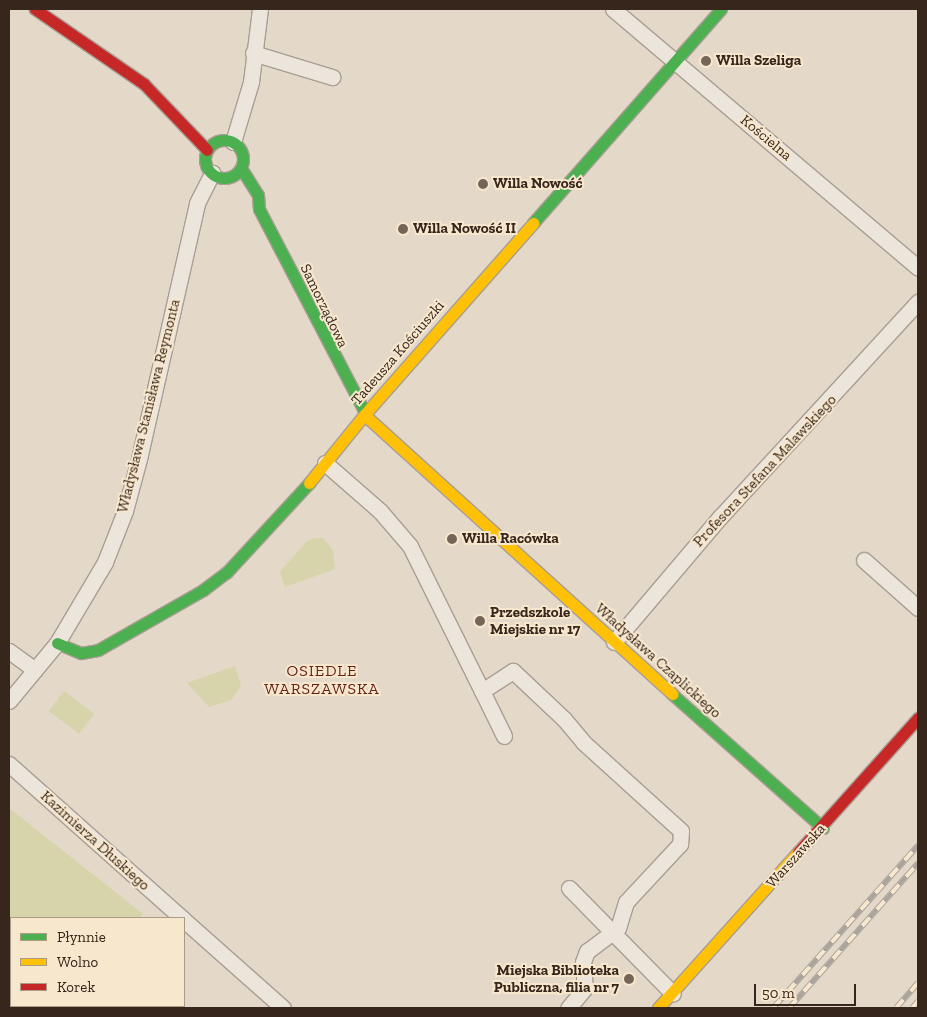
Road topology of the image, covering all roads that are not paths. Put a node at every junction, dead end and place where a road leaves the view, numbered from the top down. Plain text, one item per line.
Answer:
1 (34, 9) edge
2 (260, 9) edge
3 (613, 9) edge
4 (721, 9) edge
5 (253, 52) junction
6 (675, 61) junction
7 (332, 77) dead end
8 (165, 103) junction
9 (227, 141) junction
10 (207, 150) junction
11 (241, 168) junction
12 (212, 173) junction
13 (227, 178) junction
14 (259, 209) junction
15 (918, 268) edge
16 (918, 302) edge
17 (364, 415) junction
18 (325, 463) junction
19 (864, 560) dead end
20 (918, 608) edge
21 (614, 642) junction
22 (57, 643) junction
23 (9, 652) edge
24 (35, 670) junction
25 (482, 691) junction
26 (9, 702) edge
27 (918, 718) edge
28 (504, 736) dead end
29 (9, 764) edge
30 (822, 828) junction
31 (569, 888) dead end
32 (181, 917) edge
33 (185, 921) edge
34 (612, 932) junction
35 (673, 994) junction
36 (282, 1008) edge
37 (568, 1008) edge
38 (658, 1008) edge

1 - 8 street
2 - 5 street
3 - 6 street, Kościelna
4 - 6 street, Tadeusza Kościuszki
5 - 7 street
5 - 9 street
6 - 15 street, Kościelna
6 - 17 street, Tadeusza Kościuszki
8 - 9 street
8 - 10 street
9 - 10 street
9 - 11 street
10 - 12 street
11 - 13 street
11 - 14 street, Samorządowa
12 - 13 street
12 - 22 street, Władysława Stanisława Reymonta
13 - 14 street, Samorządowa
14 - 17 street, Samorządowa
16 - 21 street, Profesora Stefana Malawskiego
17 - 18 street, Tadeusza Kościuszki
17 - 21 street, Władysława Czaplickiego
18 - 22 street, Tadeusza Kościuszki
18 - 25 street
19 - 20 street
21 - 30 street, Władysława Czaplickiego
22 - 24 street, Władysława Stanisława Reymonta
23 - 24 street
24 - 26 street, Władysława Stanisława Reymonta
25 - 28 street
25 - 34 street
27 - 30 street, Warszawska
29 - 32 street, Kazimierza Dłuskiego
30 - 35 street, Warszawska
31 - 34 street
33 - 36 street, Kazimierza Dłuskiego
34 - 35 street
34 - 37 street
35 - 38 street, Warszawska

